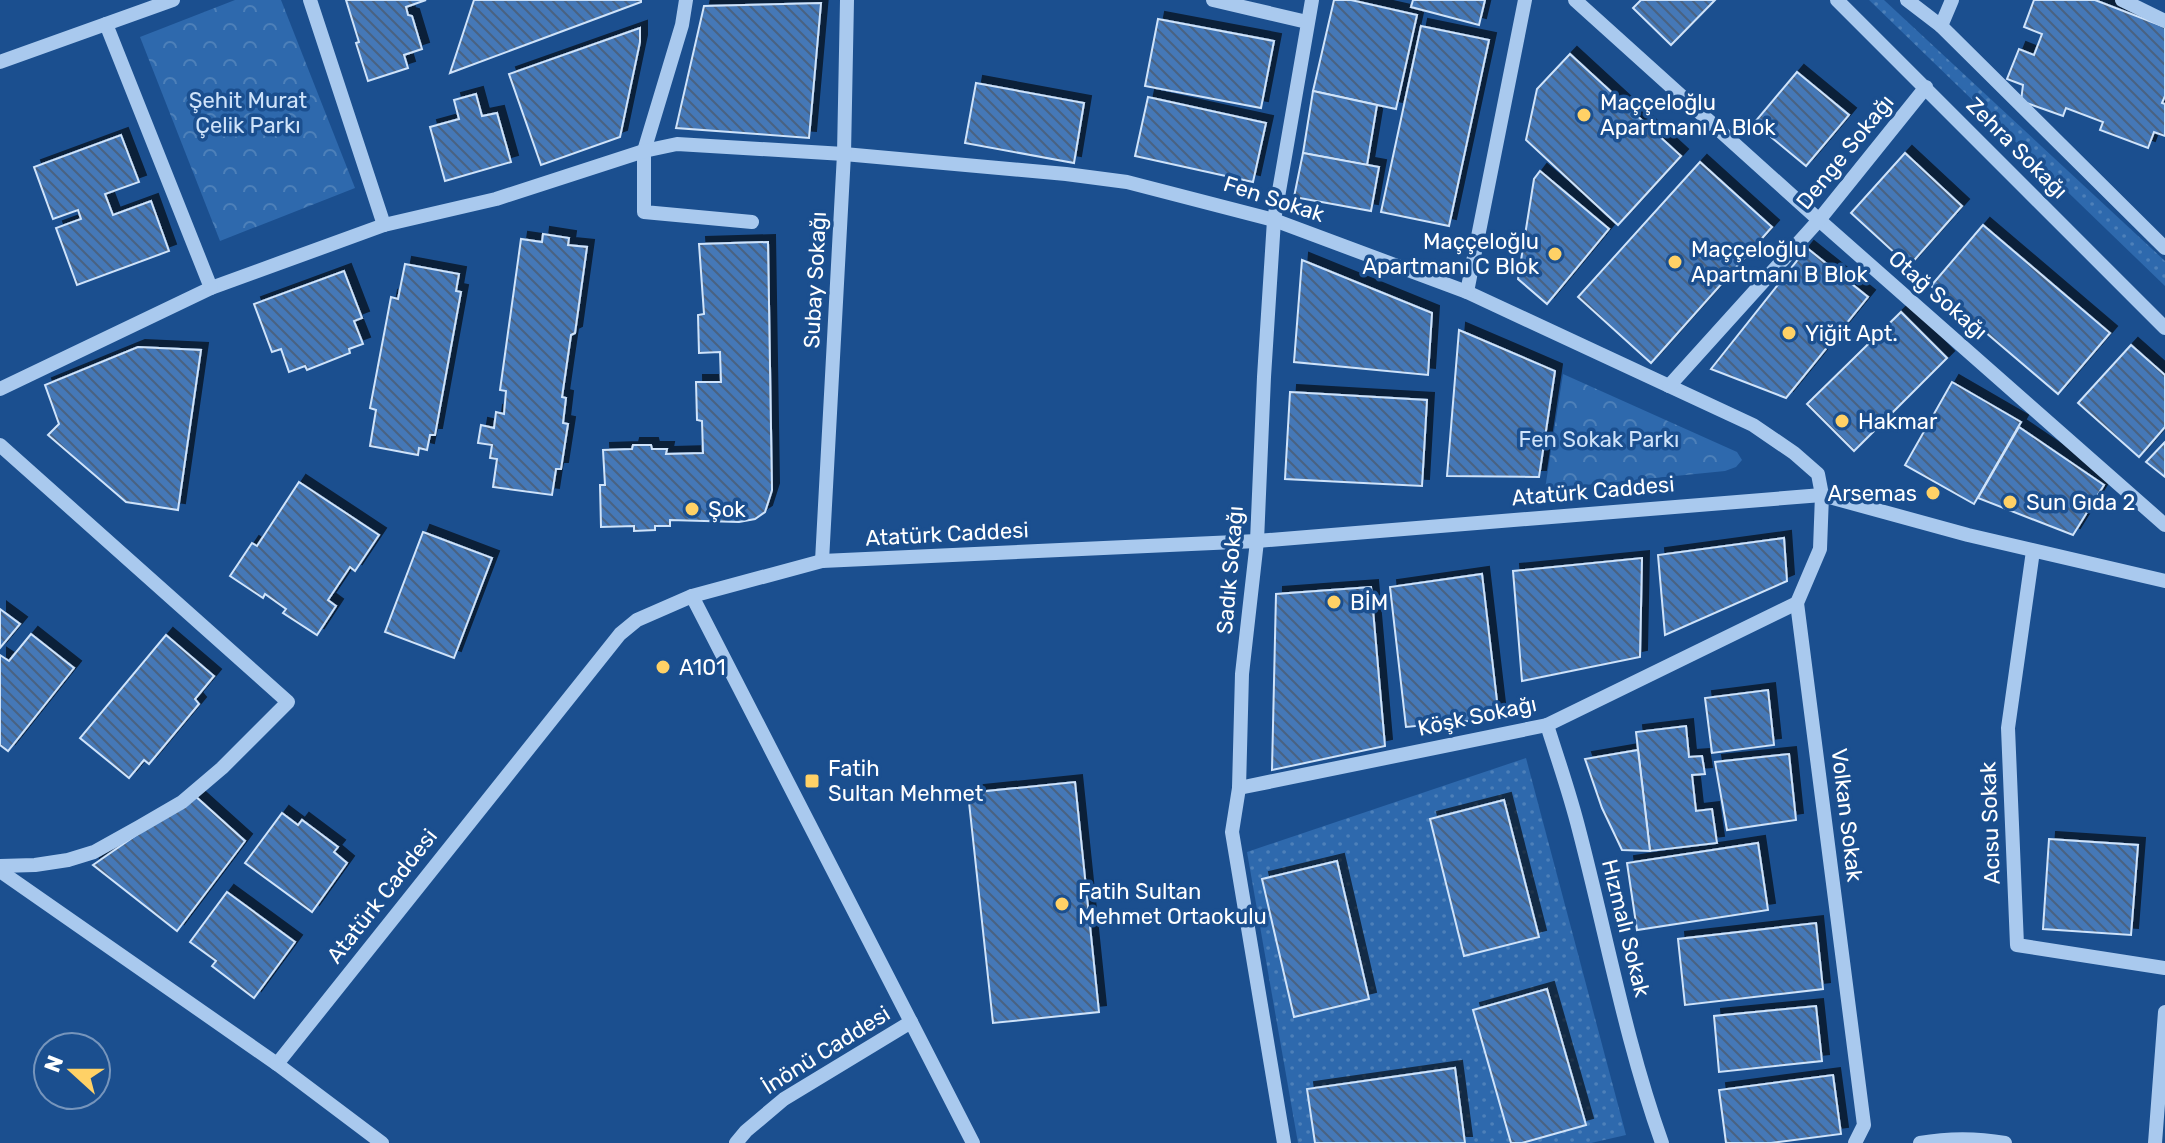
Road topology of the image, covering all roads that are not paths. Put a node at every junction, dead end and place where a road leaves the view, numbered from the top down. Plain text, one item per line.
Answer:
1 (173, 0) edge
2 (310, 0) edge
3 (686, 0) edge
4 (847, 0) edge
5 (1213, 0) edge
6 (1312, 0) edge
7 (1525, 0) edge
8 (1575, 0) edge
9 (1837, 0) edge
10 (1907, 0) edge
11 (1952, 0) edge
12 (2122, 0) edge
13 (2165, 21) edge
14 (1307, 22) junction
15 (106, 24) junction
16 (1941, 26) junction
17 (0, 62) edge
18 (1926, 87) junction
19 (644, 151) junction
20 (844, 154) junction
21 (1274, 220) junction
22 (1819, 220) junction
23 (752, 222) dead end
24 (384, 225) junction
25 (2164, 243) edge
26 (211, 288) junction
27 (1467, 292) junction
28 (2165, 328) edge
29 (1669, 386) junction
30 (0, 389) edge
31 (0, 445) edge
32 (1822, 495) junction
33 (2165, 525) edge
34 (1257, 541) junction
35 (2033, 551) junction
36 (822, 561) junction
37 (2165, 581) edge
38 (692, 596) junction
39 (1797, 603) junction
40 (1547, 725) junction
41 (1239, 788) junction
42 (0, 868) edge
43 (2165, 968) edge
44 (2165, 1012) edge
45 (911, 1022) junction
46 (277, 1064) junction
47 (382, 1143) edge
48 (736, 1143) edge
49 (973, 1143) edge
50 (1284, 1143) edge
51 (1662, 1143) edge
52 (1855, 1143) edge
53 (1920, 1143) edge
54 (2005, 1143) edge
55 (2155, 1143) edge

1 - 15 street
2 - 24 street
3 - 19 street
4 - 20 street, Subay Sokağı
5 - 14 street
6 - 14 street, Sadık Sokağı
7 - 27 street
8 - 22 street, Otağ Sokağı
9 - 18 street, Zehra Sokağı
10 - 16 street
11 - 16 street
12 - 13 street
14 - 21 street, Sadık Sokağı
15 - 17 street
15 - 26 street
16 - 25 street
18 - 22 street, Denge Sokağı
18 - 28 street, Zehra Sokağı
19 - 20 street, Fen Sokak
19 - 23 street
19 - 24 street, Fen Sokak
20 - 21 street, Fen Sokak
20 - 36 street, Subay Sokağı
21 - 27 street, Fen Sokak
21 - 34 street, Sadık Sokağı
22 - 29 street, Denge Sokağı
22 - 33 street, Otağ Sokağı
24 - 26 street, Fen Sokak
26 - 30 street, Fen Sokak
27 - 29 street, Fen Sokak
29 - 32 street, Fen Sokak
31 - 42 street
32 - 34 street, Atatürk Caddesi
32 - 35 street, Atatürk Caddesi
32 - 39 street
34 - 36 street, Atatürk Caddesi
34 - 41 street, Sadık Sokağı
35 - 37 street, Atatürk Caddesi
35 - 43 street, Acısu Sokak
36 - 38 street, Atatürk Caddesi
38 - 45 street
38 - 46 street, Atatürk Caddesi
39 - 40 street, Köşk Sokağı
39 - 52 street, Volkan Sokak
40 - 41 street, Köşk Sokağı
40 - 51 street, Hızmalı Sokak
41 - 50 street, Sadık Sokağı
42 - 46 street
44 - 55 street
45 - 48 street, İnönü Caddesi
45 - 49 street, İnönü Caddesi
46 - 47 street
53 - 54 street

